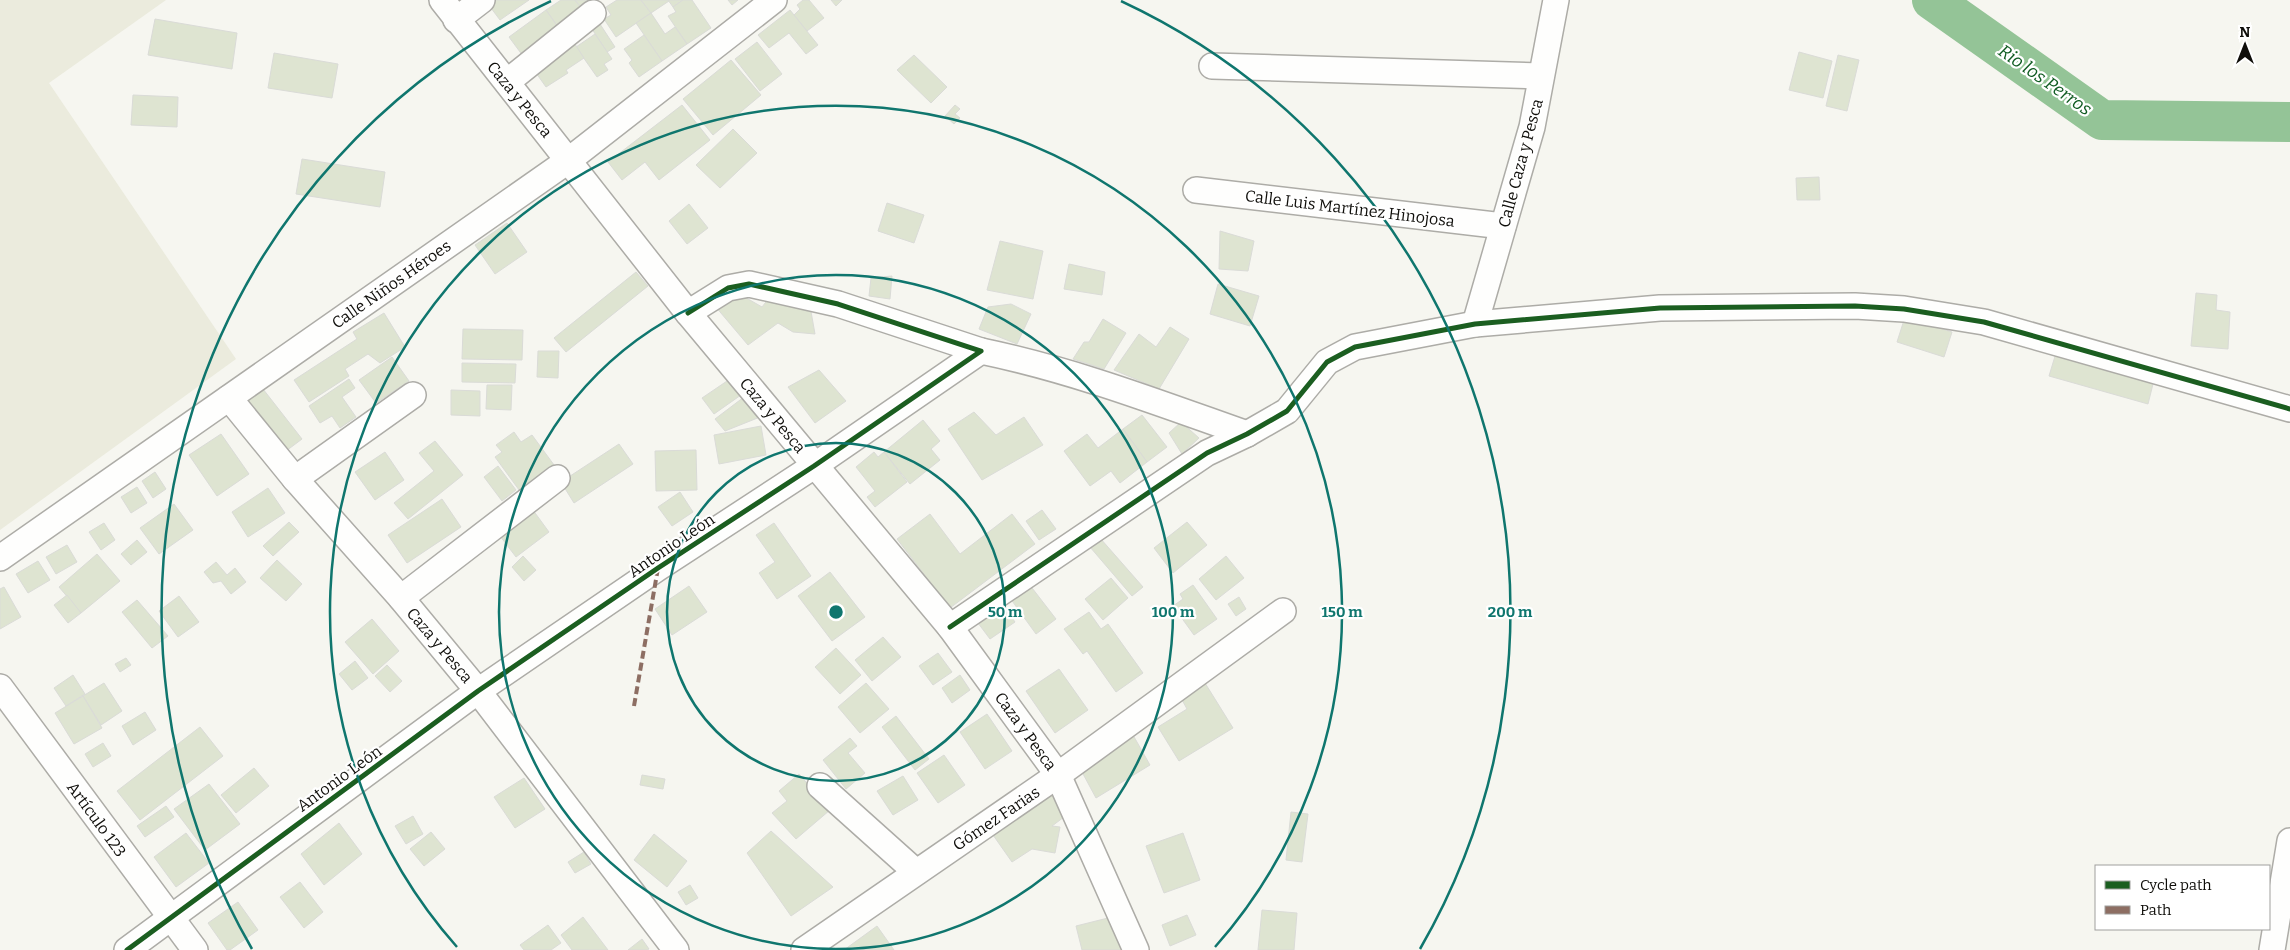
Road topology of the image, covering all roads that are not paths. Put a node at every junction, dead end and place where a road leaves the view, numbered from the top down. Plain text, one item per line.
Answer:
1 (442, 0) edge
2 (482, 0) edge
3 (774, 0) edge
4 (1556, 0) edge
5 (593, 13) dead end
6 (456, 20) junction
7 (1212, 66) dead end
8 (1541, 76) junction
9 (507, 82) junction
10 (569, 160) junction
11 (1196, 190) dead end
12 (1504, 226) junction
13 (688, 313) junction
14 (1475, 324) junction
15 (981, 351) junction
16 (413, 395) dead end
17 (230, 398) junction
18 (2290, 409) edge
19 (1247, 434) junction
20 (814, 466) junction
21 (557, 478) dead end
22 (295, 479) junction
23 (0, 558) edge
24 (401, 598) junction
25 (1283, 611) dead end
26 (950, 627) junction
27 (0, 687) edge
28 (478, 691) junction
29 (1058, 775) junction
30 (820, 786) dead end
31 (2290, 841) edge
32 (916, 872) junction
33 (170, 918) junction
34 (127, 950) edge
35 (195, 950) edge
36 (676, 950) edge
37 (804, 950) edge
38 (1136, 950) edge
39 (2272, 950) edge

1 - 6 street, Caza y Pesca
2 - 6 street
3 - 10 street, Calle Niños Héroes
4 - 8 street, Calle Caza y Pesca
5 - 9 street
6 - 9 street, Caza y Pesca
7 - 8 street
8 - 12 street, Calle Caza y Pesca
9 - 10 street, Caza y Pesca
10 - 13 street, Caza y Pesca
10 - 17 street, Calle Niños Héroes
11 - 12 street, Calle Luis Martínez Hinojosa
12 - 14 street, Calle Caza y Pesca
13 - 15 street
13 - 20 street, Caza y Pesca
14 - 18 street
14 - 19 street
15 - 19 street
15 - 20 street, Antonio León
16 - 22 street
17 - 22 street, Caza y Pesca
17 - 23 street, Calle Niños Héroes
19 - 26 street
20 - 26 street, Caza y Pesca
20 - 28 street, Antonio León
21 - 24 street
22 - 24 street, Caza y Pesca
24 - 28 street, Caza y Pesca
25 - 29 street, Gómez Farias
26 - 29 street, Caza y Pesca
27 - 33 street, Artículo 123
28 - 33 street, Antonio León
28 - 36 street, Caza y Pesca
29 - 32 street, Gómez Farias
29 - 38 street, Caza y Pesca
30 - 32 street
31 - 39 street
32 - 37 street, Gómez Farias
33 - 34 street, Antonio León
33 - 35 street, Artículo 123

